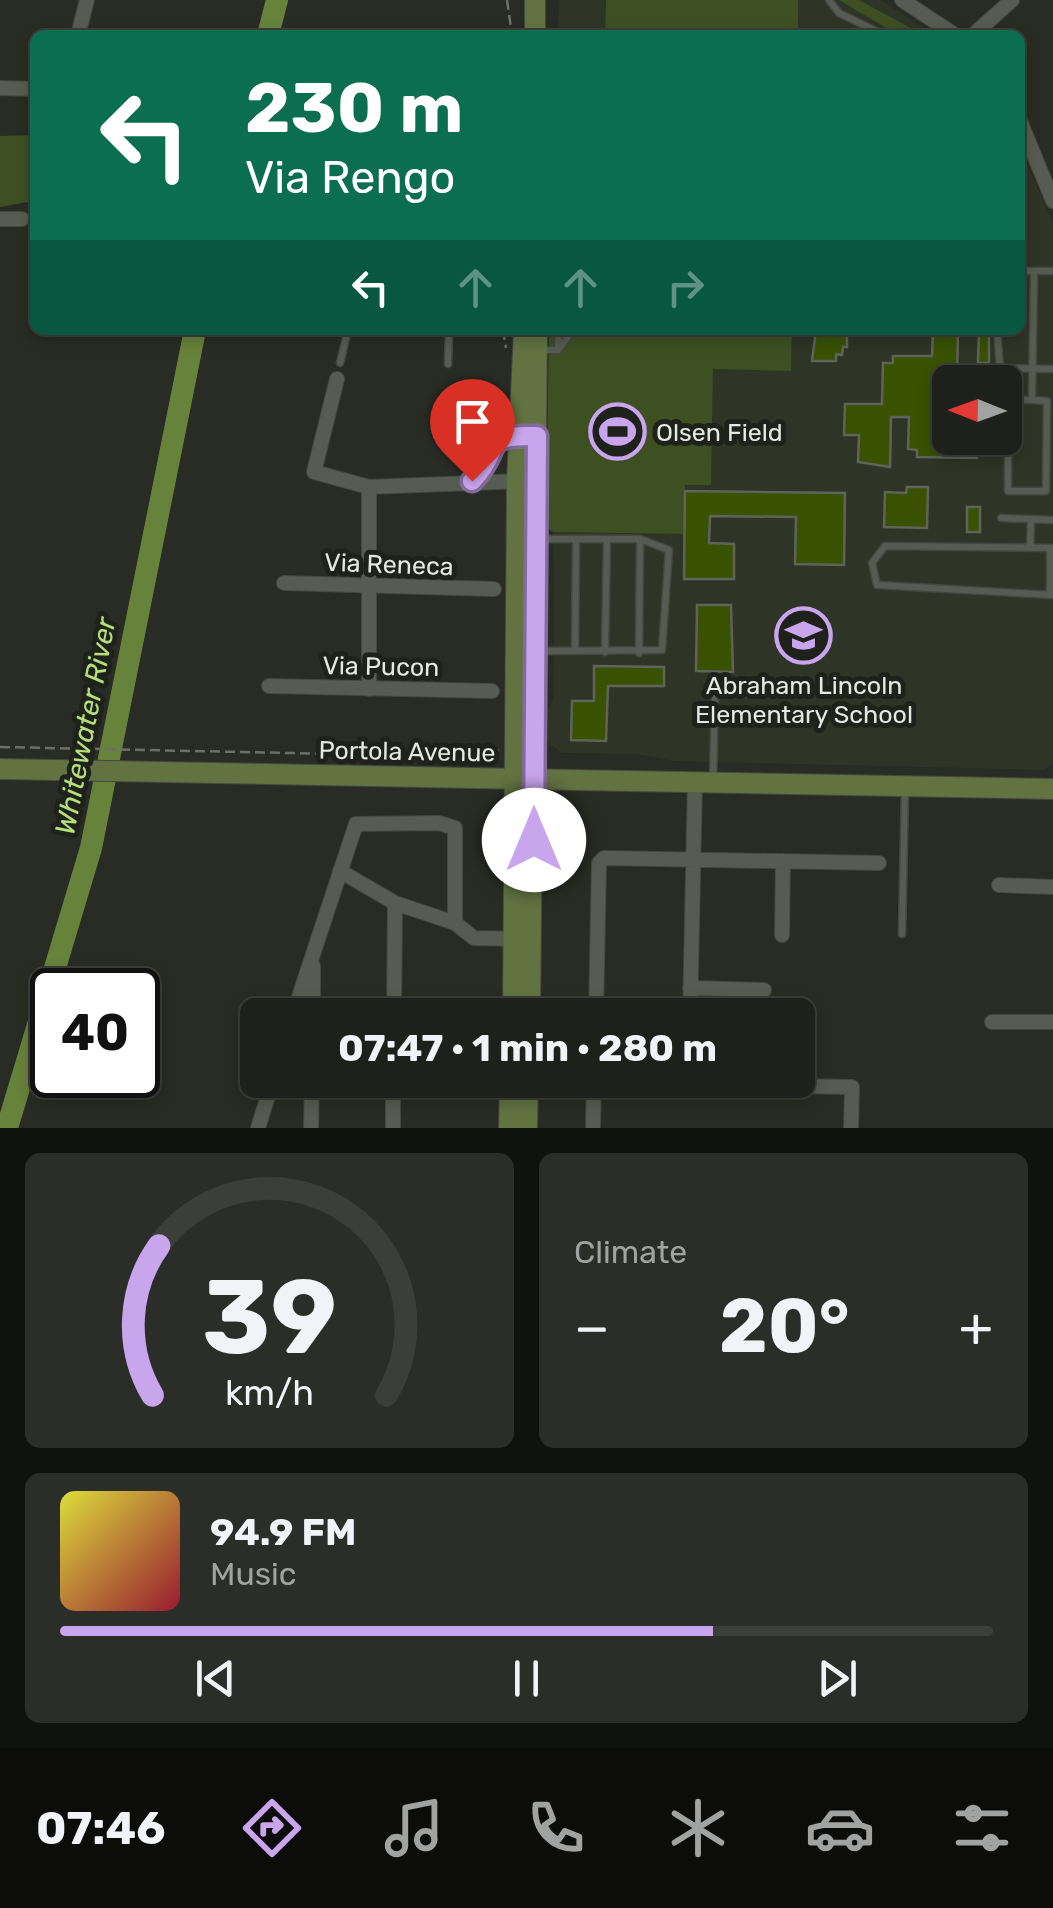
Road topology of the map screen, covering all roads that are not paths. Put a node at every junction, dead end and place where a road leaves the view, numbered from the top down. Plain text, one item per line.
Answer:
1 (86, 0) edge
2 (535, 0) edge
3 (829, 0) edge
4 (902, 0) edge
5 (1012, 0) edge
6 (79, 30) edge
7 (534, 30) edge
8 (874, 30) edge
9 (947, 30) edge
10 (978, 30) edge
11 (0, 88) edge
12 (30, 89) edge
13 (1025, 133) edge
14 (1053, 201) edge
15 (0, 219) edge
16 (22, 219) dead end
17 (1025, 271) edge
18 (1034, 271) junction
19 (1053, 271) edge
20 (347, 335) edge
21 (449, 335) edge
22 (559, 335) edge
23 (997, 335) edge
24 (531, 345) edge
25 (340, 363) dead end
26 (448, 364) dead end
27 (1033, 368) junction
28 (1053, 369) edge
29 (336, 379) dead end
30 (1032, 400) junction
31 (528, 436) junction
32 (472, 481) junction
33 (527, 481) junction
34 (369, 487) junction
35 (1001, 518) dead end
36 (1031, 519) junction
37 (1053, 520) edge
38 (535, 539) junction
39 (607, 539) junction
40 (640, 539) junction
41 (576, 540) junction
42 (1030, 548) junction
43 (1051, 548) edge
44 (284, 583) dead end
45 (369, 586) junction
46 (494, 589) dead end
47 (1051, 595) edge
48 (534, 650) junction
49 (574, 651) junction
50 (605, 652) junction
51 (638, 653) junction
52 (270, 686) dead end
53 (370, 689) junction
54 (492, 691) dead end
55 (716, 694) dead end
56 (0, 769) edge
57 (525, 777) junction
58 (704, 782) junction
59 (906, 787) junction
60 (1053, 789) edge
61 (693, 860) junction
62 (783, 861) junction
63 (879, 863) dead end
64 (340, 871) junction
65 (999, 885) dead end
66 (1053, 887) edge
67 (395, 903) junction
68 (455, 923) junction
69 (902, 934) dead end
70 (782, 935) dead end
71 (524, 940) junction
72 (314, 947) junction
73 (690, 988) junction
74 (764, 990) dead end
75 (298, 998) edge
76 (312, 998) edge
77 (394, 998) edge
78 (515, 998) edge
79 (529, 998) edge
80 (596, 998) edge
81 (690, 998) edge
82 (992, 1022) dead end
83 (1053, 1022) edge
84 (815, 1086) edge
85 (267, 1098) edge
86 (312, 1098) edge
87 (393, 1098) edge
88 (509, 1098) edge
89 (528, 1098) edge
90 (594, 1098) edge
91 (258, 1128) edge
92 (311, 1128) edge
93 (393, 1128) edge
94 (508, 1128) edge
95 (527, 1128) edge
96 (593, 1128) edge
97 (851, 1128) edge

1 - 6 street
2 - 7 street
3 - 8 lane
4 - 9 street
5 - 10 street
11 - 12 street
13 - 14 street
15 - 16 street
17 - 18 lane
18 - 19 lane
18 - 27 lane
20 - 25 lane
21 - 26 lane
22 - 24 lane
23 - 27 lane
24 - 31 street
27 - 28 lane
27 - 30 lane
29 - 34 street
30 - 30 lane
31 - 32 street
31 - 33 street
32 - 33 street
32 - 34 street
33 - 38 street
33 - 57 street
34 - 45 street
35 - 36 lane
36 - 37 lane
36 - 42 lane
38 - 41 lane
38 - 48 street
39 - 40 lane
39 - 41 lane
39 - 50 lane
40 - 51 lane
40 - 51 lane
41 - 49 lane
42 - 43 lane
42 - 47 lane
43 - 47 lane
44 - 45 street, Via Reneca
45 - 46 street, Via Reneca
45 - 53 street
48 - 49 lane
48 - 57 street
49 - 50 lane
50 - 51 lane
52 - 53 street, Via Pucon
53 - 54 street, Via Pucon
55 - 58 lane
56 - 57 street, Portola Avenue
57 - 58 street, Portola Avenue
57 - 71 street
58 - 59 street, Portola Avenue
58 - 61 street
59 - 60 street, Portola Avenue
59 - 69 lane
61 - 62 street
61 - 73 street
61 - 80 street
62 - 63 street
62 - 70 street
64 - 67 street
64 - 68 street
64 - 72 street
65 - 66 street
67 - 68 street
67 - 77 street
68 - 71 street
71 - 78 street
71 - 79 street
72 - 75 street
72 - 76 street
73 - 74 street
73 - 81 street
82 - 83 street
84 - 97 street
85 - 91 street
86 - 92 street
87 - 93 street
88 - 94 street
89 - 95 street
90 - 96 street

